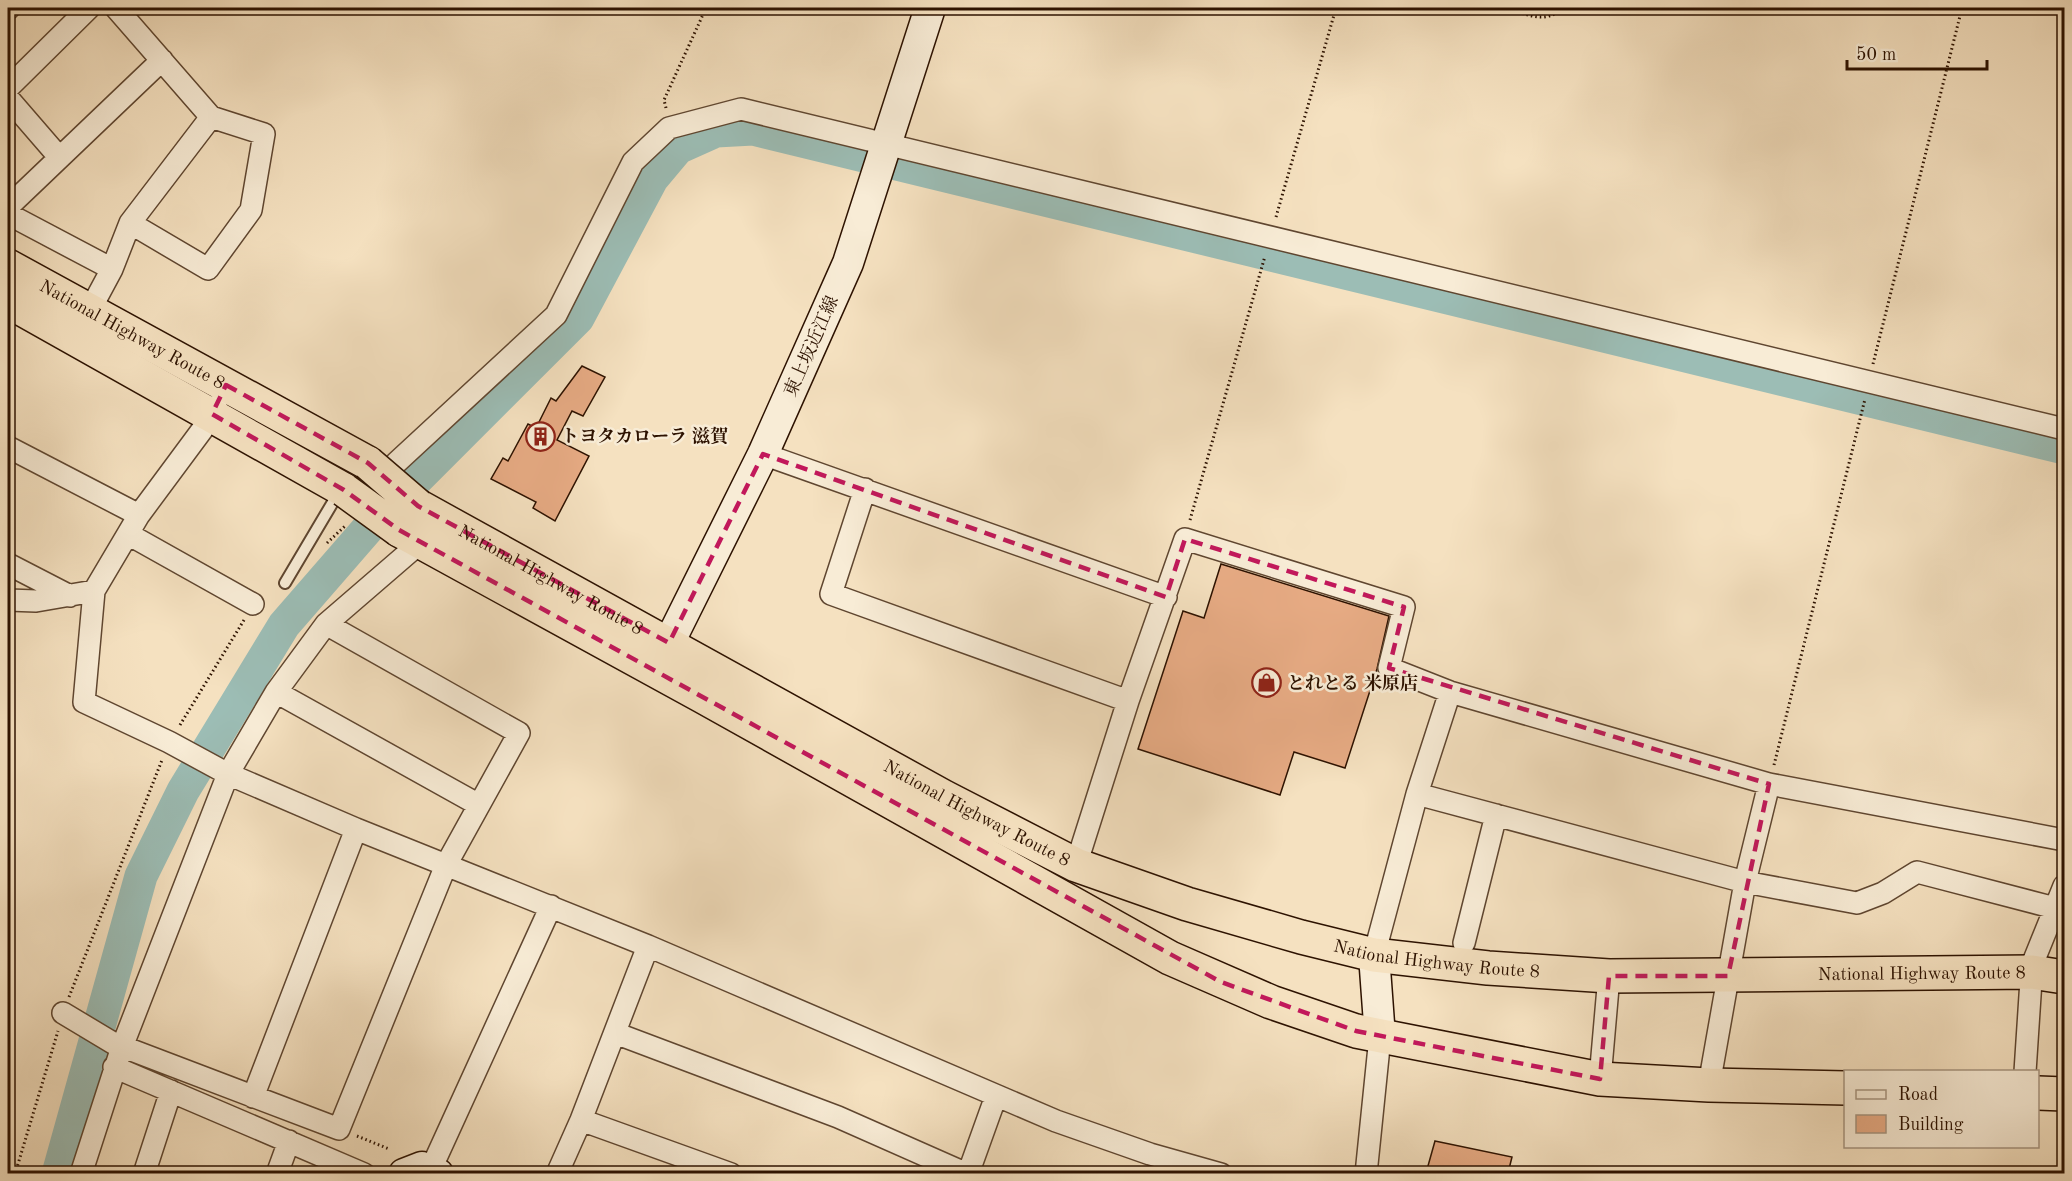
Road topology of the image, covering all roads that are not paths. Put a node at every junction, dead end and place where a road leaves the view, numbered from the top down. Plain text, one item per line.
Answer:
1 (89, 8) edge
2 (116, 8) edge
3 (930, 8) edge
4 (162, 60) junction
5 (8, 88) edge
6 (8, 98) edge
7 (211, 117) junction
8 (884, 155) junction
9 (59, 157) junction
10 (8, 207) edge
11 (8, 214) edge
12 (130, 223) junction
13 (8, 266) edge
14 (112, 269) junction
15 (8, 301) edge
16 (90, 310) junction
17 (226, 385) junction
18 (212, 414) junction
19 (2064, 429) edge
20 (8, 447) edge
21 (763, 454) junction
22 (382, 463) junction
23 (865, 489) junction
24 (339, 496) junction
25 (139, 515) junction
26 (413, 526) junction
27 (128, 534) junction
28 (8, 564) edge
29 (285, 583) dead end
30 (94, 591) junction
31 (70, 596) junction
32 (1166, 597) junction
33 (8, 600) edge
34 (253, 604) road end
35 (326, 624) junction
36 (663, 657) junction
37 (276, 692) junction
38 (1450, 692) junction
39 (1128, 701) junction
40 (224, 772) junction
41 (1769, 784) junction
42 (1417, 794) junction
43 (479, 805) junction
44 (1496, 815) junction
45 (356, 829) junction
46 (2064, 840) edge
47 (446, 865) junction
48 (1076, 865) junction
49 (1745, 882) junction
50 (2064, 886) edge
51 (551, 906) junction
52 (2055, 908) junction
53 (1464, 943) dead end
54 (648, 946) junction
55 (1374, 955) junction
56 (2032, 972) junction
57 (1609, 976) junction
58 (1728, 976) junction
59 (2064, 977) edge
60 (65, 1015) road end
61 (615, 1033) junction
62 (1380, 1037) junction
63 (117, 1045) junction
64 (114, 1067) junction
65 (2025, 1070) edge
66 (1600, 1079) junction
67 (1709, 1085) junction
68 (1844, 1088) edge
69 (171, 1091) junction
70 (2039, 1093) edge
71 (2064, 1094) edge
72 (996, 1096) junction
73 (254, 1097) junction
74 (581, 1120) junction
75 (289, 1142) junction
76 (415, 1166) edge
77 (81, 1173) edge
78 (144, 1173) edge
79 (277, 1173) edge
80 (364, 1173) edge
81 (557, 1173) edge
82 (731, 1173) edge
83 (968, 1173) edge
84 (1221, 1173) edge
85 (1366, 1173) edge

1 - 5 street
2 - 4 street
3 - 8 main road, 東上坂近江線
4 - 7 street
4 - 9 street
6 - 9 street
7 - 12 street
7 - 12 street
8 - 19 street
8 - 21 main road, 東上坂近江線
8 - 22 street
9 - 10 street
11 - 14 street
12 - 14 street
13 - 16 highway, National Highway Route 8
14 - 16 street
15 - 18 highway, National Highway Route 8
16 - 17 highway, National Highway Route 8
17 - 18 street
17 - 22 highway, National Highway Route 8
18 - 24 highway, National Highway Route 8
18 - 25 street
20 - 25 street
21 - 23 street
21 - 36 main road, 東上坂近江線
22 - 26 highway, National Highway Route 8, bridge
23 - 32 street
23 - 39 street
24 - 26 highway, National Highway Route 8, bridge
24 - 29 lane
25 - 27 street
26 - 35 street
26 - 36 highway, National Highway Route 8
27 - 30 street
27 - 34 street
28 - 31 street
30 - 31 street
30 - 40 street
31 - 33 street
32 - 38 street
32 - 39 street
35 - 37 street
35 - 43 street
36 - 48 highway, National Highway Route 8
36 - 62 highway, National Highway Route 8
37 - 40 street
37 - 43 street
38 - 41 street
38 - 42 street
39 - 48 street
40 - 45 street
40 - 63 street
41 - 46 street
41 - 49 street
42 - 44 street
42 - 55 street
43 - 47 street
44 - 49 street
44 - 53 street
45 - 47 street
45 - 73 street
47 - 51 street
47 - 73 street
48 - 55 highway, National Highway Route 8
49 - 52 street
49 - 58 street
50 - 52 street
51 - 54 street
51 - 76 street
52 - 56 street
54 - 61 street
54 - 72 street
55 - 57 highway, National Highway Route 8
55 - 62 main road
56 - 58 highway, National Highway Route 8
56 - 59 highway, National Highway Route 8
56 - 65 street
57 - 58 highway, National Highway Route 8
57 - 66 street
58 - 67 street
60 - 63 street
61 - 74 street
61 - 83 street
62 - 66 highway, National Highway Route 8
62 - 85 street
63 - 64 street
63 - 73 street
64 - 69 street
64 - 77 street
66 - 67 highway, National Highway Route 8
67 - 68 highway, National Highway Route 8
69 - 75 street
69 - 78 street
70 - 71 highway
72 - 83 street
72 - 84 street
74 - 81 street
74 - 82 street
75 - 79 street
75 - 80 street

